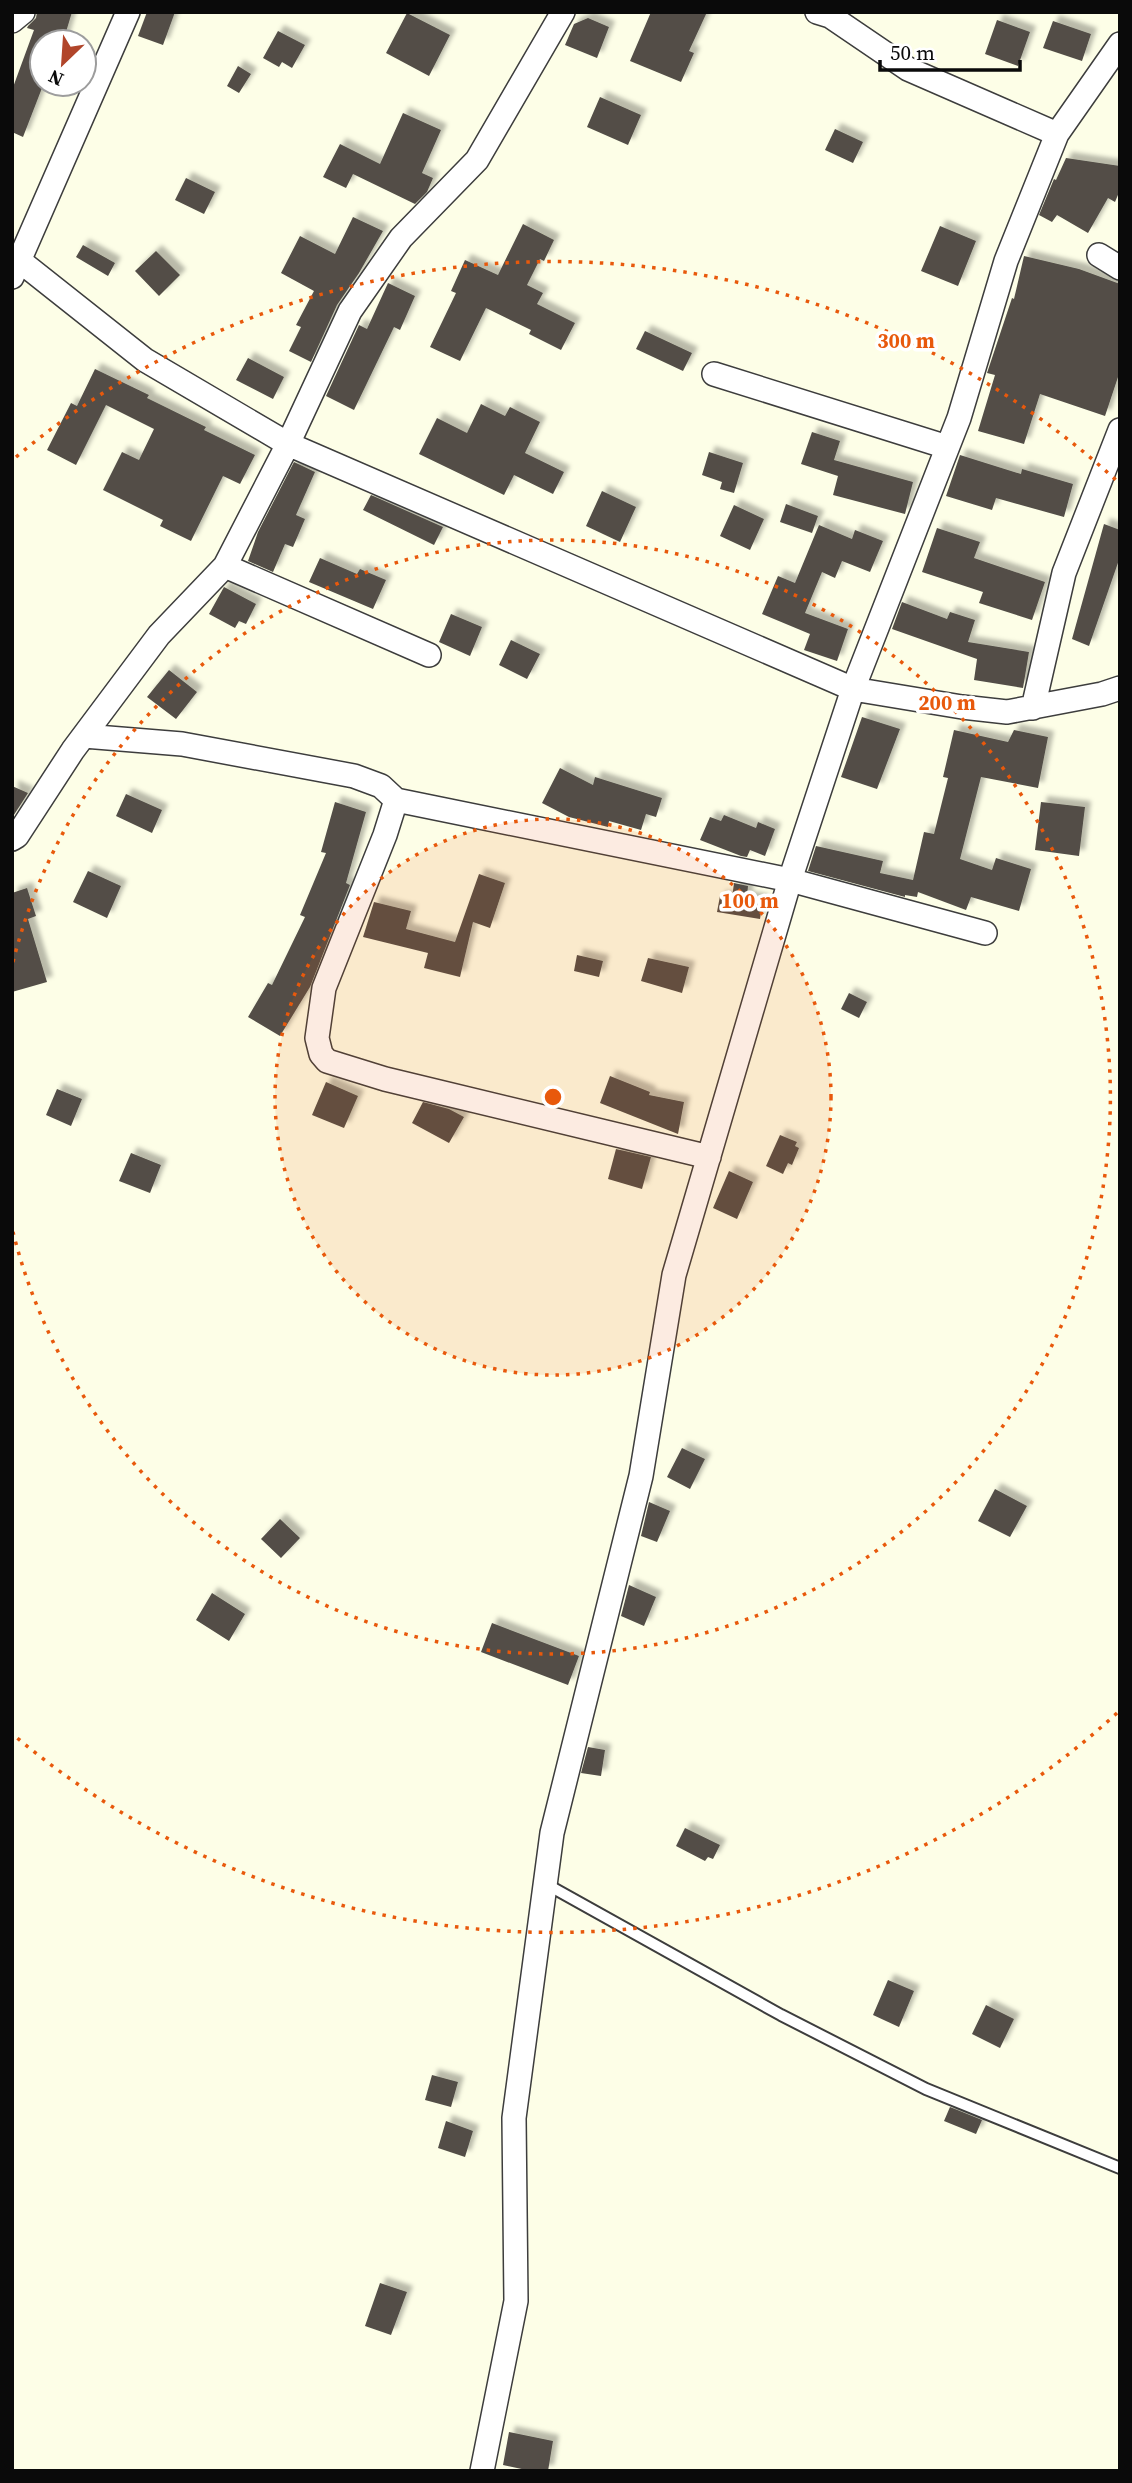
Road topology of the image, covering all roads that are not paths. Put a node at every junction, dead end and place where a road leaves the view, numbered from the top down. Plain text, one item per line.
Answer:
1 (23, 12) edge
2 (128, 12) edge
3 (563, 12) edge
4 (826, 14) edge
5 (12, 21) edge
6 (1120, 44) edge
7 (1057, 134) junction
8 (1099, 255) dead end
9 (1120, 268) edge
10 (16, 269) edge
11 (715, 374) dead end
12 (1120, 430) edge
13 (288, 444) junction
14 (947, 447) junction
15 (225, 566) junction
16 (429, 655) dead end
17 (1120, 688) edge
18 (853, 689) junction
19 (1033, 708) junction
20 (84, 736) junction
21 (396, 800) junction
22 (12, 839) edge
23 (790, 880) junction
24 (985, 933) dead end
25 (709, 1157) junction
26 (545, 1883) junction
27 (1120, 2168) edge
28 (482, 2471) edge

1 - 5 street
2 - 10 street
3 - 13 street
4 - 7 street
6 - 7 street
7 - 14 street
8 - 9 street
10 - 13 street
11 - 14 street
12 - 19 street
13 - 15 street
13 - 18 street
14 - 18 street
15 - 16 street
15 - 20 street
17 - 19 street
18 - 19 street
18 - 23 street
20 - 21 street
20 - 22 street
21 - 23 street
21 - 25 street
23 - 24 street
23 - 25 street
25 - 26 street
26 - 27 lane
26 - 28 street

